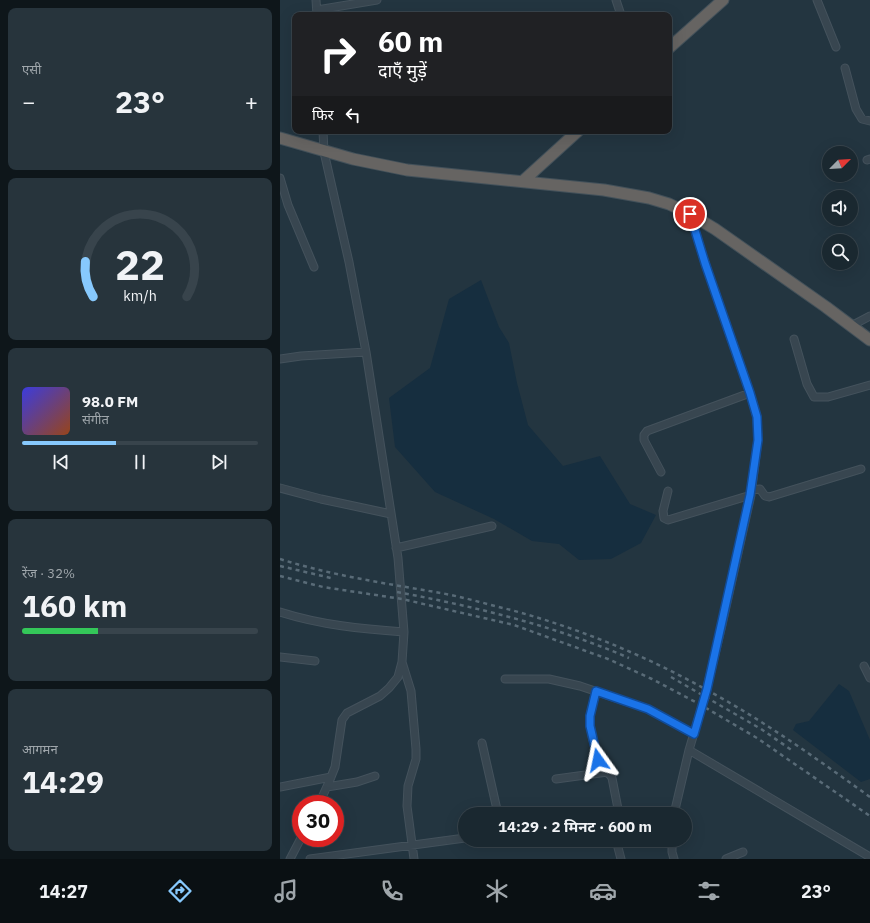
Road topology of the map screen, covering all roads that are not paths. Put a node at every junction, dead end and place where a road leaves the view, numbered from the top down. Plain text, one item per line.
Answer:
1 (316, 0) edge
2 (377, 0) edge
3 (616, 0) edge
4 (723, 0) edge
5 (817, 0) edge
6 (317, 12) edge
7 (620, 12) edge
8 (672, 45) edge
9 (836, 47) dead end
10 (845, 68) dead end
11 (870, 121) edge
12 (323, 134) edge
13 (575, 134) edge
14 (280, 138) edge
15 (324, 152) junction
16 (280, 178) edge
17 (523, 181) junction
18 (690, 214) junction
19 (314, 266) dead end
20 (870, 316) edge
21 (850, 326) junction
22 (794, 339) dead end
23 (870, 340) edge
24 (366, 352) junction
25 (280, 359) edge
26 (870, 386) edge
27 (750, 393) junction
28 (861, 469) dead end
29 (661, 472) dead end
30 (280, 488) edge
31 (668, 491) dead end
32 (751, 493) junction
33 (390, 514) junction
34 (492, 526) dead end
35 (396, 548) junction
36 (280, 612) edge
37 (404, 632) junction
38 (280, 657) edge
39 (315, 661) dead end
40 (402, 662) junction
41 (864, 666) dead end
42 (870, 678) edge
43 (505, 679) dead end
44 (596, 691) junction
45 (694, 734) junction
46 (482, 743) dead end
47 (689, 750) junction
48 (600, 773) junction
49 (375, 776) dead end
50 (331, 777) junction
51 (556, 780) dead end
52 (280, 787) edge
53 (327, 787) junction
54 (323, 795) edge
55 (496, 807) edge
56 (618, 807) edge
57 (676, 807) edge
58 (458, 839) edge
59 (412, 845) junction
60 (296, 847) edge
61 (618, 847) edge
62 (672, 847) edge
63 (743, 852) dead end
64 (870, 857) edge
65 (290, 859) edge
66 (310, 859) edge
67 (414, 859) edge
68 (621, 859) edge
69 (674, 859) edge
70 (726, 859) edge

1 - 6 street
2 - 6 street
3 - 7 street
4 - 8 highway
5 - 9 street
10 - 11 street
12 - 15 street
13 - 17 highway
14 - 15 highway
15 - 17 highway
15 - 24 street
16 - 19 street
17 - 18 highway
18 - 21 highway
18 - 27 street
20 - 21 street
21 - 23 highway
22 - 26 street
24 - 25 street
24 - 33 street
27 - 29 street
27 - 32 street
28 - 32 street
30 - 33 street
31 - 32 street
32 - 45 street
33 - 35 street
34 - 35 street
35 - 37 street
36 - 37 street
37 - 40 street
38 - 39 street
40 - 50 street
40 - 59 street
41 - 42 street
43 - 44 street
44 - 45 street
44 - 48 street
45 - 47 street
46 - 55 street
47 - 57 street
47 - 64 street
48 - 51 street
48 - 56 street
49 - 53 street
50 - 52 street
50 - 53 street
53 - 54 street
58 - 59 street
59 - 66 street
59 - 67 street
60 - 65 street
61 - 68 street
62 - 69 street
63 - 70 street

